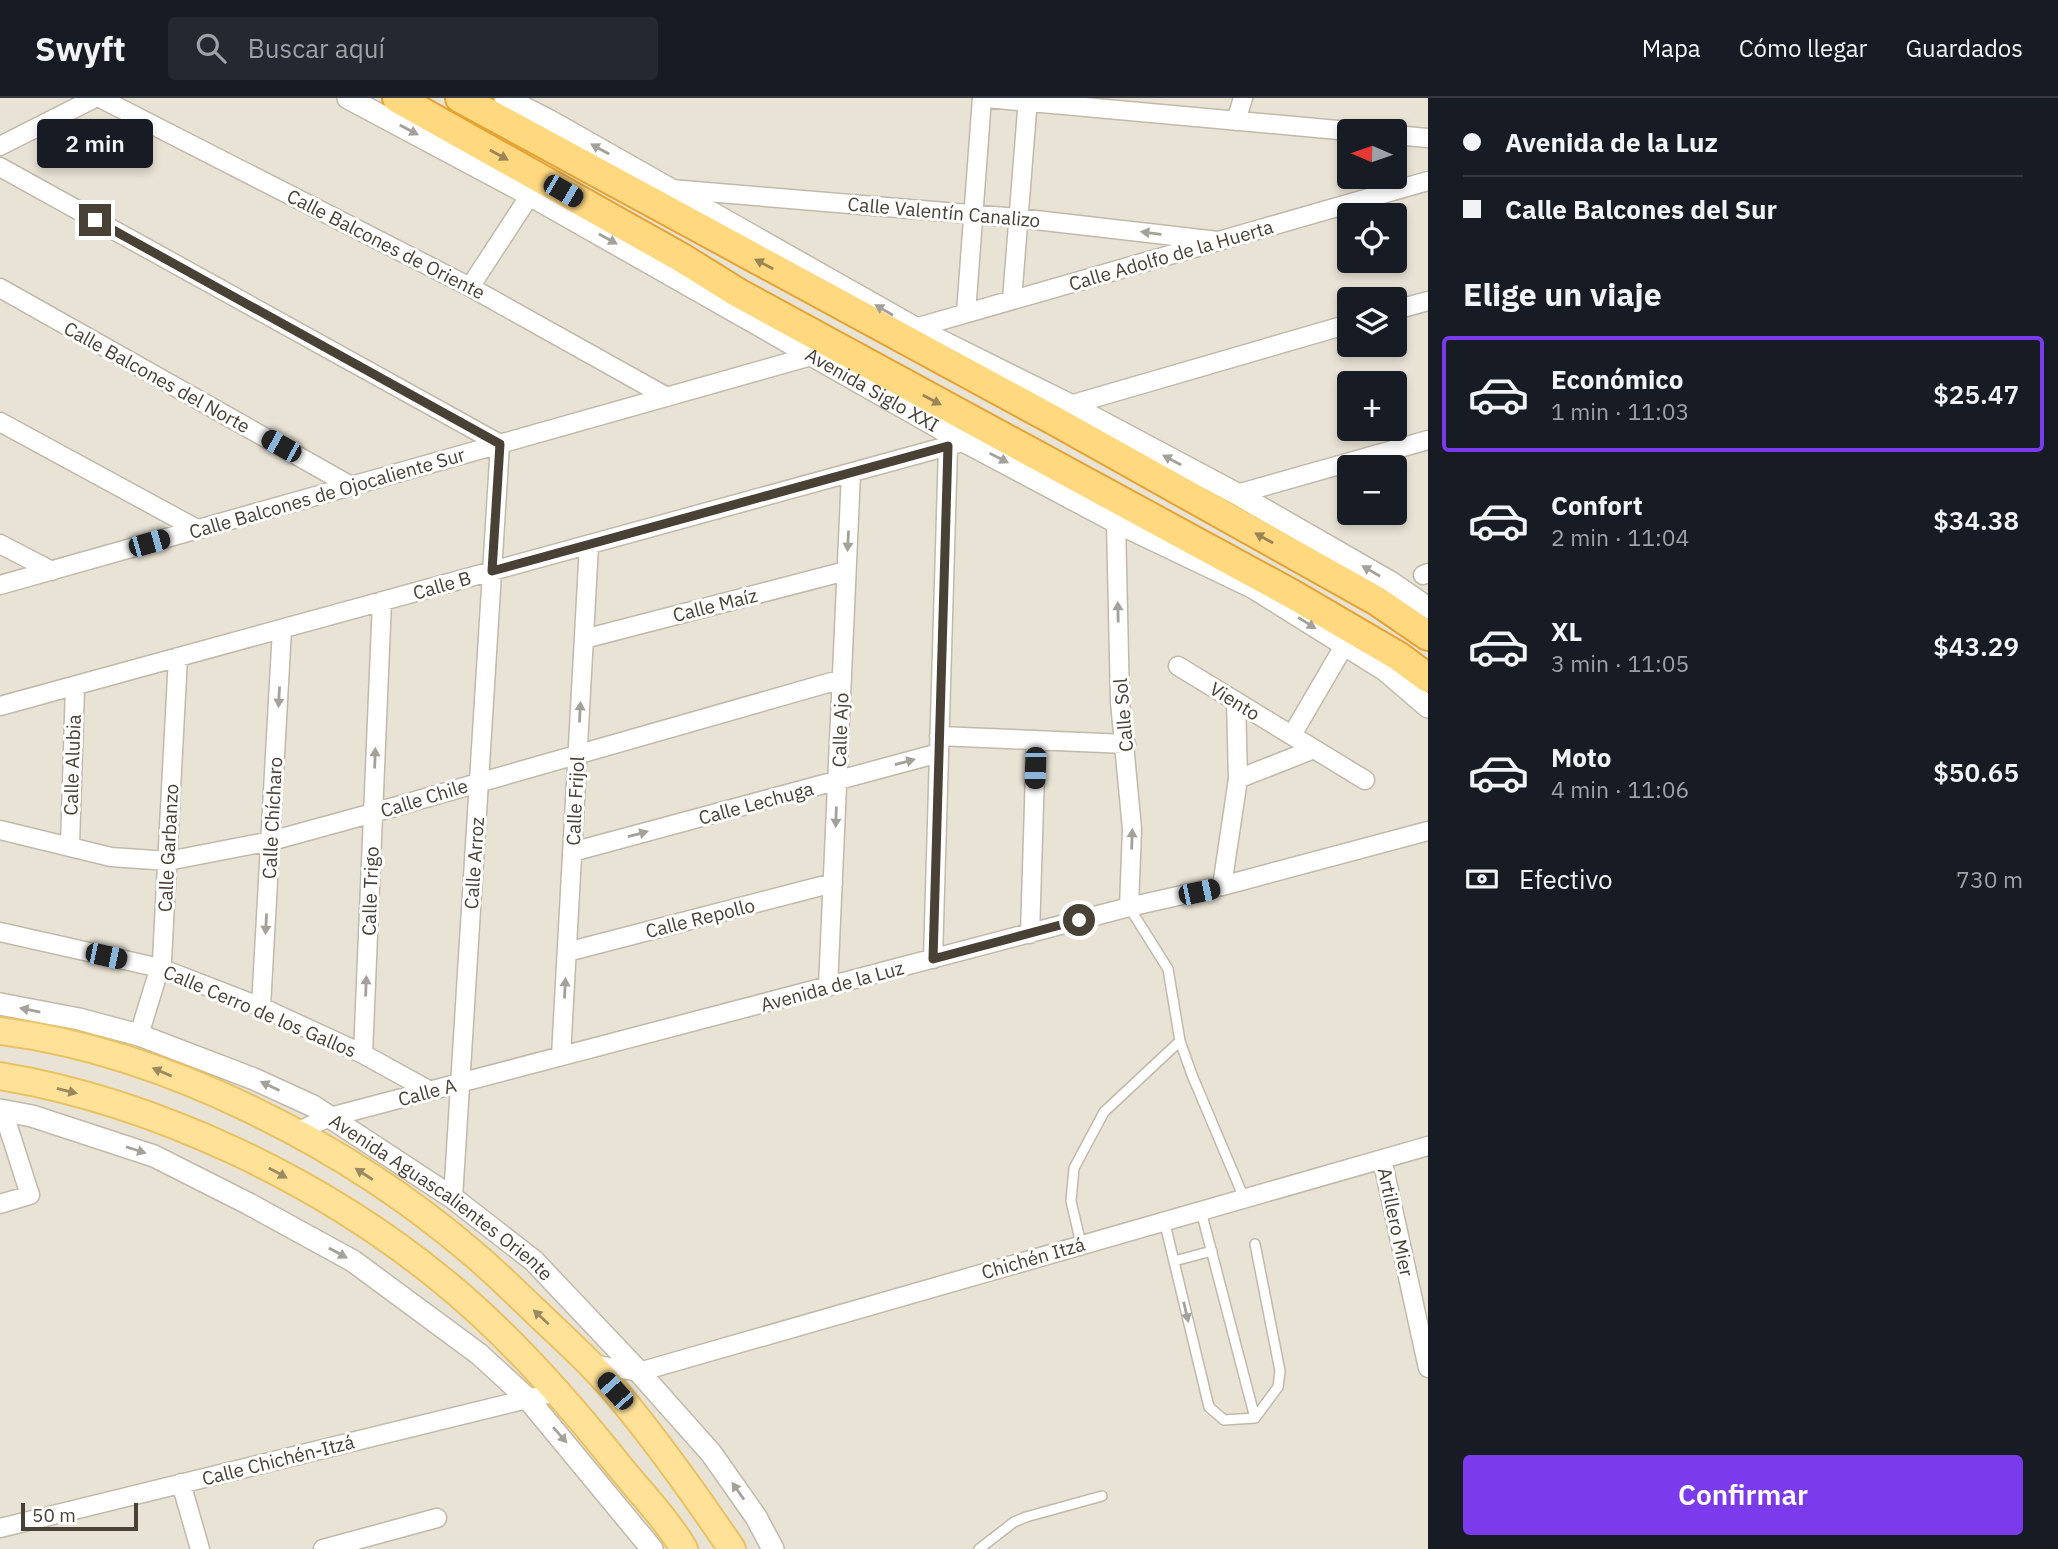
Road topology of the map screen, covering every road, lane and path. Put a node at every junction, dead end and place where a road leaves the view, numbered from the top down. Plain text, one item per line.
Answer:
1 (95, 98) edge
2 (100, 98) edge
3 (348, 98) edge
4 (397, 98) edge
5 (460, 98) edge
6 (505, 98) edge
7 (984, 98) edge
8 (1242, 98) edge
9 (1027, 100) edge
10 (1118, 104) edge
11 (548, 120) junction
12 (1236, 121) junction
13 (1337, 130) edge
14 (1407, 136) edge
15 (1428, 138) edge
16 (0, 146) edge
17 (557, 148) junction
18 (0, 167) edge
19 (1428, 181) edge
20 (670, 188) junction
21 (530, 195) junction
22 (973, 214) junction
23 (1018, 218) junction
24 (1218, 241) junction
25 (470, 287) junction
26 (0, 289) edge
27 (707, 294) junction
28 (740, 294) junction
29 (857, 294) junction
30 (827, 299) junction
31 (1012, 300) junction
32 (1428, 301) edge
33 (1407, 307) edge
34 (966, 313) junction
35 (915, 328) junction
36 (1337, 328) edge
37 (815, 355) junction
38 (667, 397) junction
39 (1064, 414) junction
40 (0, 422) edge
41 (1428, 440) edge
42 (500, 444) junction
43 (957, 444) junction
44 (851, 473) junction
45 (351, 486) junction
46 (1237, 494) junction
47 (1116, 522) junction
48 (197, 529) junction
49 (0, 544) edge
50 (589, 545) junction
51 (52, 571) junction
52 (492, 571) junction
53 (846, 571) junction
54 (0, 585) edge
55 (382, 601) junction
56 (1428, 608) edge
57 (282, 629) junction
58 (1428, 636) edge
59 (584, 639) junction
60 (1345, 646) junction
61 (178, 657) junction
62 (1178, 666) dead end
63 (1428, 678) edge
64 (842, 679) junction
65 (75, 685) junction
66 (1236, 701) junction
67 (0, 706) edge
68 (1428, 707) edge
69 (1292, 735) junction
70 (1036, 740) junction
71 (939, 744) junction
72 (1126, 744) junction
73 (1314, 749) junction
74 (578, 754) junction
75 (1238, 779) junction
76 (837, 780) junction
77 (1365, 780) dead end
78 (479, 782) junction
79 (373, 813) junction
80 (0, 830) edge
81 (1428, 831) edge
82 (271, 841) junction
83 (70, 845) junction
84 (572, 852) junction
85 (168, 861) junction
86 (833, 883) junction
87 (1222, 887) junction
88 (1129, 907) junction
89 (0, 932) edge
90 (1030, 934) junction
91 (567, 952) junction
92 (933, 959) junction
93 (160, 968) junction
94 (828, 987) junction
95 (0, 1004) edge
96 (261, 1007) junction
97 (0, 1031) edge
98 (139, 1035) junction
99 (1180, 1041) junction
100 (363, 1054) junction
101 (561, 1056) junction
102 (0, 1076) edge
103 (460, 1083) junction
104 (430, 1091) junction
105 (2, 1110) edge
106 (330, 1117) junction
107 (296, 1132) junction
108 (1428, 1146) edge
109 (8, 1156) edge
110 (1382, 1159) junction
111 (453, 1198) junction
112 (1244, 1198) junction
113 (0, 1204) edge
114 (1201, 1210) junction
115 (1164, 1220) junction
116 (1081, 1244) junction
117 (1255, 1244) dead end
118 (1212, 1251) junction
119 (1174, 1261) junction
120 (590, 1364) junction
121 (1428, 1368) edge
122 (639, 1372) junction
123 (556, 1392) junction
124 (528, 1399) junction
125 (1255, 1418) junction
126 (181, 1483) junction
127 (1102, 1496) dead end
128 (437, 1518) dead end
129 (0, 1528) edge
130 (327, 1548) edge
131 (200, 1549) edge
132 (652, 1549) edge
133 (684, 1549) edge
134 (732, 1549) edge
135 (774, 1549) edge
136 (979, 1549) edge

1 - 16 street
2 - 25 street, Calle Balcones de Oriente
3 -> 21 street, Avenida Siglo XXI
4 -> 28 highway, Avenida Siglo XXI
5 - 17 highway
6 - 11 street
7 - 9 street
7 - 22 street
8 - 12 street
9 - 10 street
9 - 23 street
10 - 12 street
11 - 17 highway
20 -> 11 street
12 - 13 street
14 - 15 street
30 -> 17 highway
18 - 42 street
19 - 24 street, Calle Adolfo de la Huerta
20 - 22 street, Calle Valentín Canalizo
20 - 29 street
21 - 25 street
21 -> 27 street, Avenida Siglo XXI
22 - 23 street, Calle Valentín Canalizo
22 - 34 street
24 -> 23 street, Calle Valentín Canalizo
23 - 31 street
24 - 31 street, Calle Adolfo de la Huerta
25 - 38 street, Calle Balcones de Oriente
26 - 45 street, Calle Balcones del Norte
27 - 28 highway
27 - 37 street, Avenida Siglo XXI
28 -> 63 highway, Avenida Siglo XXI
29 - 30 highway
35 -> 29 street
30 - 39 highway
31 - 34 street, Calle Adolfo de la Huerta
32 - 33 street
34 - 35 street, Calle Adolfo de la Huerta
35 - 39 street
36 - 39 street
37 - 38 street, Calle Balcones de Ojocaliente Sur
37 - 43 street, Avenida Siglo XXI
38 - 42 street, Calle Balcones de Ojocaliente Sur
46 -> 39 street
58 -> 39 highway
40 - 48 street
41 - 46 street
42 - 45 street, Calle Balcones de Ojocaliente Sur
42 - 52 street, Calle Arroz
43 - 44 street, Calle B
43 -> 47 street, Avenida Siglo XXI
43 - 71 street
44 - 50 street, Calle B
44 -> 53 street, Calle Ajo
45 - 48 street, Calle Balcones de Ojocaliente Sur
56 -> 46 street
47 -> 60 street, Avenida Siglo XXI
72 -> 47 street, Calle Sol
48 - 51 street, Calle Balcones de Ojocaliente Sur
49 - 51 street
50 - 52 street, Calle B
50 - 59 street, Calle Frijol
51 - 54 street, Calle Balcones de Ojocaliente Sur
52 - 55 street, Calle B
52 - 78 street, Calle Arroz
53 - 59 street, Calle Maíz
53 - 64 street, Calle Ajo
55 - 57 street, Calle B
79 -> 55 street, Calle Trigo
57 - 61 street, Calle B
57 -> 82 street, Calle Chícharo
74 -> 59 street, Calle Frijol
60 - 68 street, Avenida Siglo XXI
60 - 69 street
61 - 65 street, Calle B
61 - 85 street, Calle Garbanzo
62 - 66 street, Viento
64 - 74 street, Calle Chile
64 - 76 street, Calle Ajo
65 - 67 street, Calle B
65 - 83 street, Calle Alubia
66 - 69 street, Viento
66 - 75 street
69 - 73 street, Viento
70 - 71 street, Calle Lechuga
70 - 72 street, Calle Lechuga
70 - 90 street
76 -> 71 street, Calle Lechuga
71 - 92 street
88 -> 72 street, Calle Sol
73 - 75 street
73 - 77 street, Viento
74 - 78 street, Calle Chile
74 - 84 street, Calle Frijol
75 - 87 street
84 -> 76 street, Calle Lechuga
76 -> 86 street, Calle Ajo
78 - 79 street, Calle Chile
78 - 103 street, Calle Arroz
79 - 82 street, Calle Chile
100 -> 79 street, Calle Trigo
80 - 83 street, Calle Chile
81 - 87 street, Avenida de la Luz
82 - 85 street, Calle Chile
82 -> 96 street, Calle Chícharo
83 - 85 street, Calle Chile
84 - 91 street, Calle Frijol
85 - 93 street, Calle Garbanzo
86 - 91 street, Calle Repollo
86 - 94 street, Calle Ajo
87 - 88 street, Avenida de la Luz
88 - 90 street, Avenida de la Luz
88 - 99 lane
89 - 93 street, Calle Cerro de los Gallos
90 - 92 street, Avenida de la Luz
101 -> 91 street, Calle Frijol
92 - 94 street, Avenida de la Luz
93 - 96 street, Calle Cerro de los Gallos
93 - 98 street, Calle Garbanzo
94 - 101 street, Avenida de la Luz
98 -> 95 street, Avenida Aguascalientes Oriente
96 - 100 street, Calle Cerro de los Gallos
107 -> 97 main road, Avenida Aguascalientes Oriente
106 -> 98 street, Avenida Aguascalientes Oriente
99 - 112 lane
99 - 116 lane
100 - 104 street, Calle Cerro de los Gallos
101 - 103 street, Calle A
102 -> 123 main road
103 - 104 street, Calle A
103 - 111 street, Calle Arroz
104 - 106 street, Calle A
105 - 109 street
105 -> 124 street
106 - 107 street, Calle A
106 - 111 street, Avenida Aguascalientes Oriente
120 -> 107 main road, Avenida Aguascalientes Oriente
108 - 110 street, Chichén Itzá
109 - 113 street
110 - 112 street, Chichén Itzá
110 - 121 street, Artillero Mier
111 - 122 street, Avenida Aguascalientes Oriente
112 - 114 street, Chichén Itzá
114 - 115 street, Chichén Itzá
114 - 118 lane
115 - 116 street, Chichén Itzá
115 - 119 lane
116 - 122 street, Chichén Itzá
117 - 125 lane
118 - 119 lane
118 - 125 lane
119 -> 125 lane
120 - 122 street
120 - 134 main road, Avenida Aguascalientes Oriente
135 -> 122 street, Avenida Aguascalientes Oriente
123 - 124 street, Calle Chichén-Itzá
123 - 133 main road
124 - 126 street, Calle Chichén-Itzá
124 -> 132 street
126 - 129 street, Calle Chichén-Itzá
126 - 131 street
127 - 136 lane
128 - 130 street

